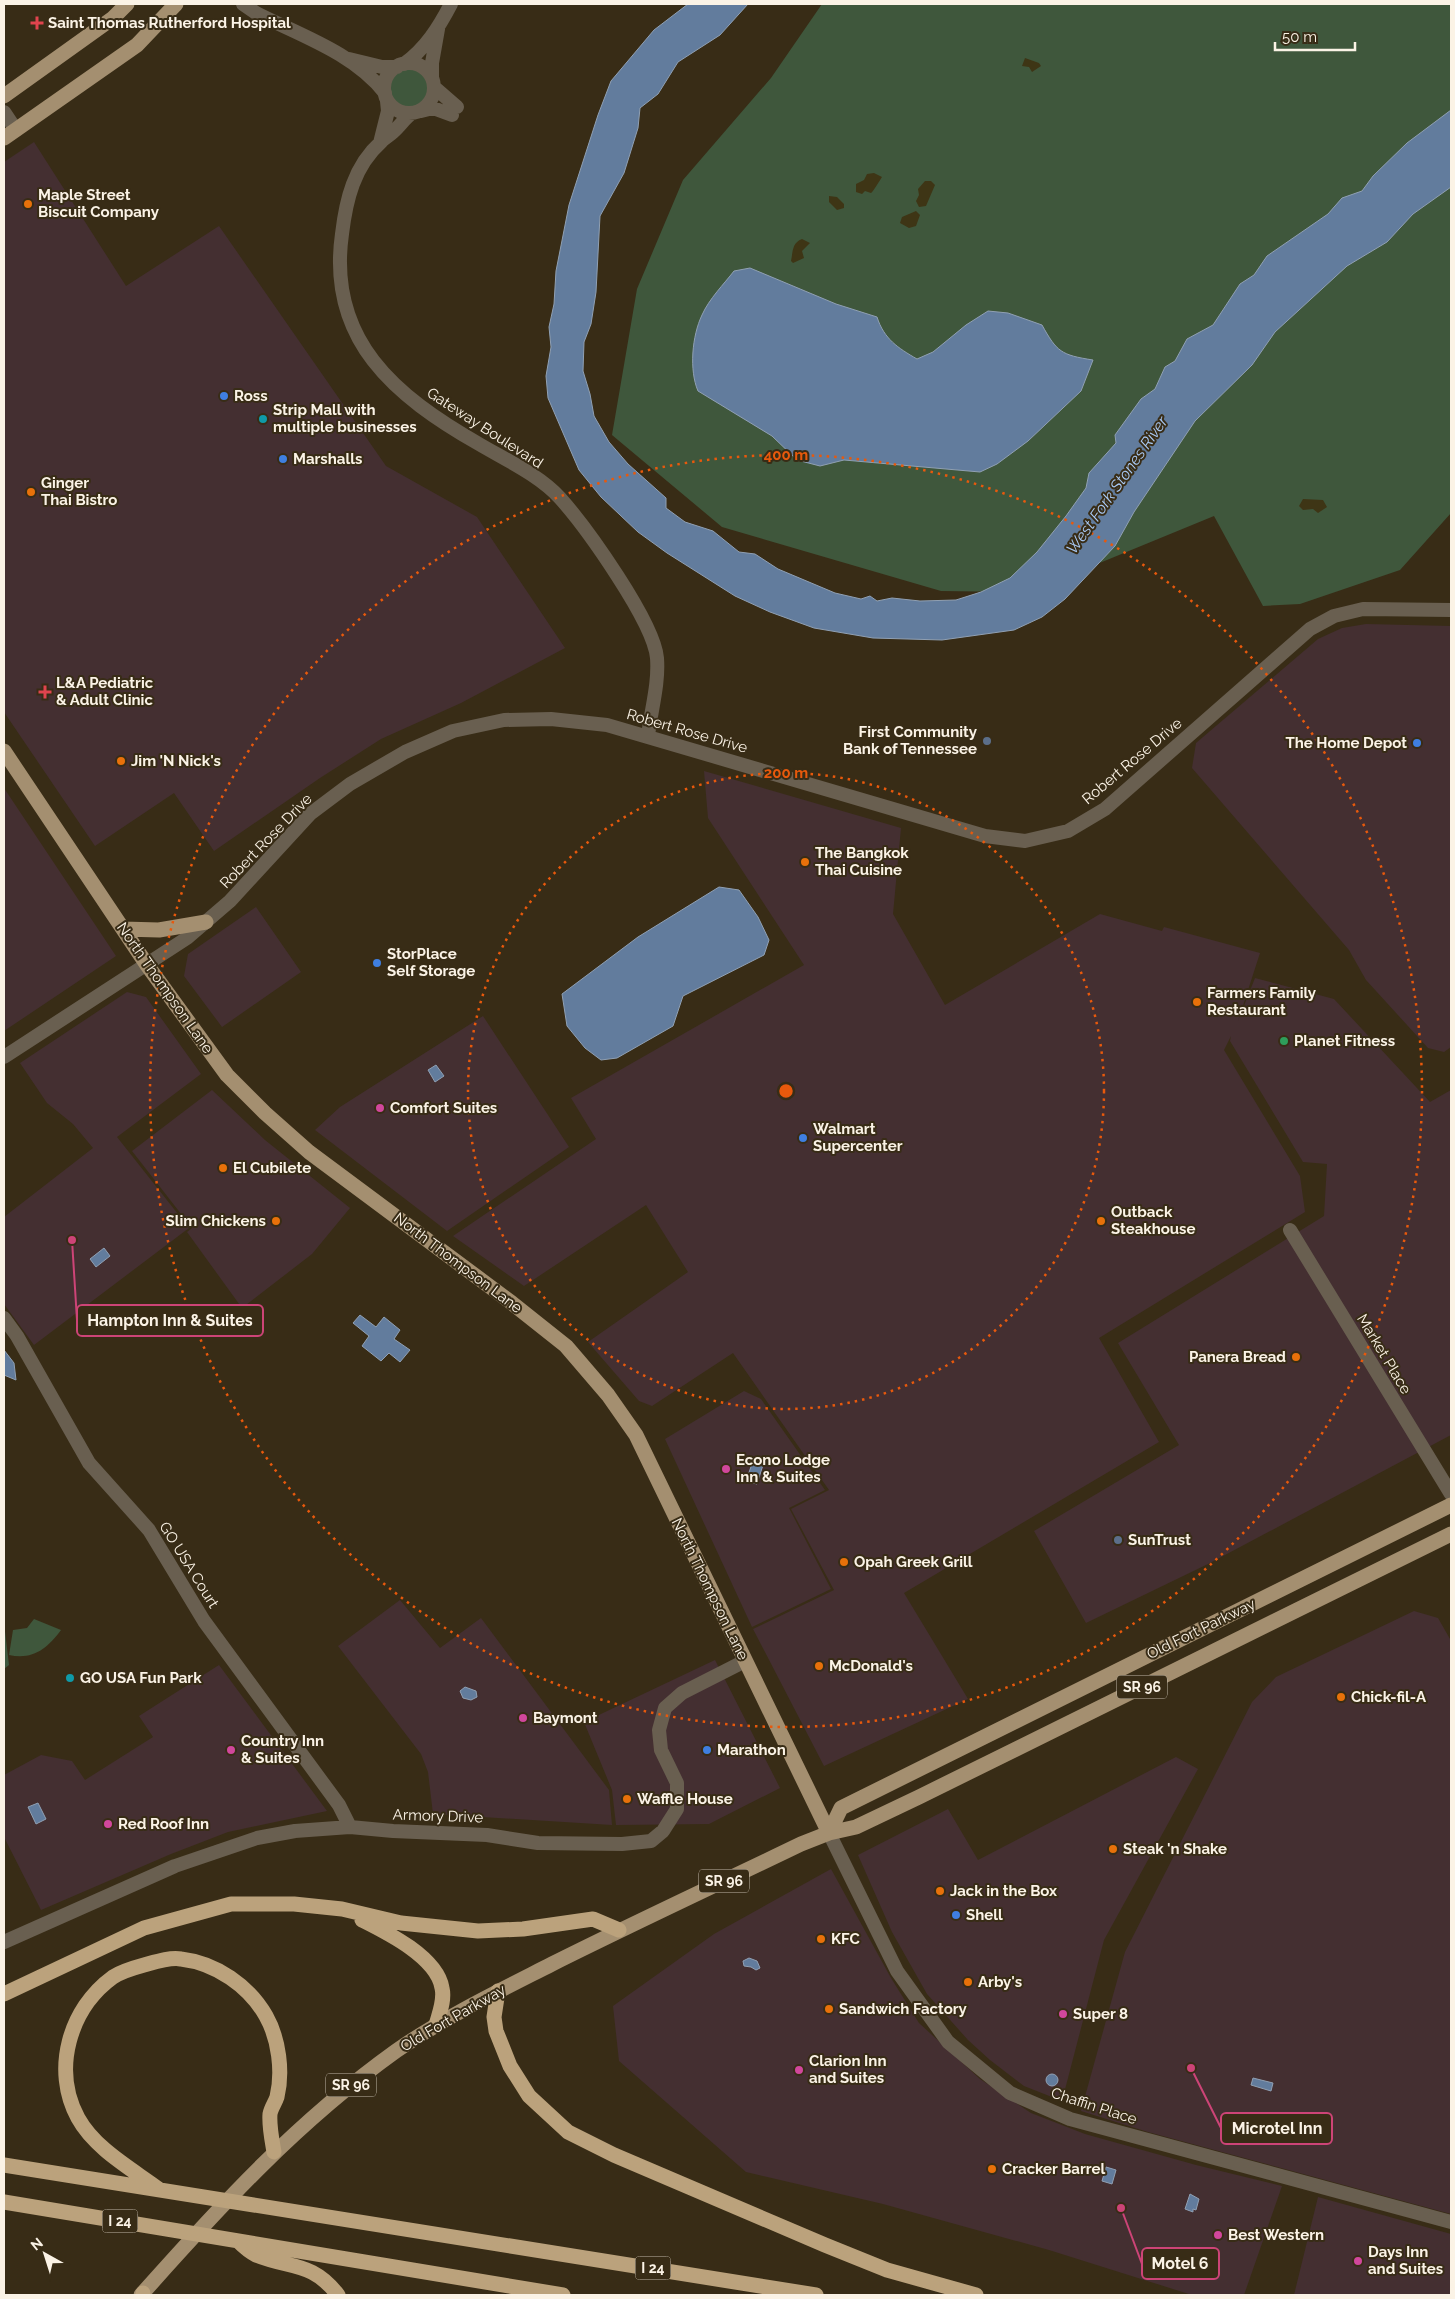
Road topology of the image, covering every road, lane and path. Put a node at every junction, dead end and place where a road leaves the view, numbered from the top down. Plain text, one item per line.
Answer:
1 (127, 4) edge
2 (176, 4) edge
3 (243, 4) edge
4 (450, 4) edge
5 (438, 28) junction
6 (346, 58) junction
7 (401, 65) junction
8 (433, 82) junction
9 (4, 96) edge
10 (386, 97) junction
11 (4, 112) edge
12 (417, 112) junction
13 (10, 134) edge
14 (380, 143) junction
15 (1447, 610) edge
16 (648, 736) junction
17 (4, 751) edge
18 (206, 922) junction
19 (123, 929) junction
20 (147, 965) junction
21 (4, 1057) edge
22 (1290, 1230) dead end
23 (4, 1318) edge
24 (1451, 1494) edge
25 (1451, 1505) edge
26 (1451, 1534) edge
27 (745, 1661) junction
28 (350, 1827) junction
29 (830, 1833) junction
30 (294, 1904) junction
31 (619, 1930) junction
32 (4, 1942) edge
33 (498, 1991) junction
34 (4, 1994) edge
35 (436, 2025) junction
36 (274, 2152) junction
37 (4, 2164) edge
38 (164, 2192) junction
39 (4, 2202) edge
40 (1451, 2222) edge
41 (236, 2240) junction
42 (142, 2294) edge
43 (338, 2295) edge
44 (563, 2295) edge
45 (816, 2295) edge
46 (976, 2295) edge

1 - 9 main road
2 - 13 main road
3 - 6 street
4 - 5 street
5 - 7 street
5 - 8 street
6 - 7 street
6 - 10 street
7 - 8 street
7 - 10 street
8 - 12 street
8 - 12 street
10 - 12 street
10 - 14 street
11 - 13 street
12 - 14 street
14 - 16 street, Gateway Boulevard
15 - 16 street, Robert Rose Drive
16 - 18 street, Robert Rose Drive
17 - 19 main road, North Thompson Lane
18 - 19 main road
18 - 20 street, Robert Rose Drive
19 - 20 main road, North Thompson Lane
20 - 21 street, Robert Rose Drive
20 - 27 main road, North Thompson Lane
22 - 24 street, Market Place
23 - 28 street, GO USA Court
25 - 29 main road, Old Fort Parkway / SR 96
26 - 29 main road, Old Fort Parkway / SR 96
27 - 28 street, Armory Drive
27 - 29 main road, North Thompson Lane
28 - 32 street, Armory Drive
29 - 31 main road, Old Fort Parkway / SR 96
29 - 40 street, Chaffin Place
30 - 31 highway
30 - 34 highway
30 - 35 highway
31 - 33 main road, Old Fort Parkway / SR 96
33 - 35 main road, Old Fort Parkway / SR 96
33 - 46 highway
35 - 36 main road, Old Fort Parkway / SR 96
36 - 38 highway
36 - 42 main road, Old Fort Parkway / SR 96
37 - 38 highway, I 24
38 - 45 highway, I 24
39 - 41 highway, I 24
41 - 43 highway
41 - 44 highway, I 24

